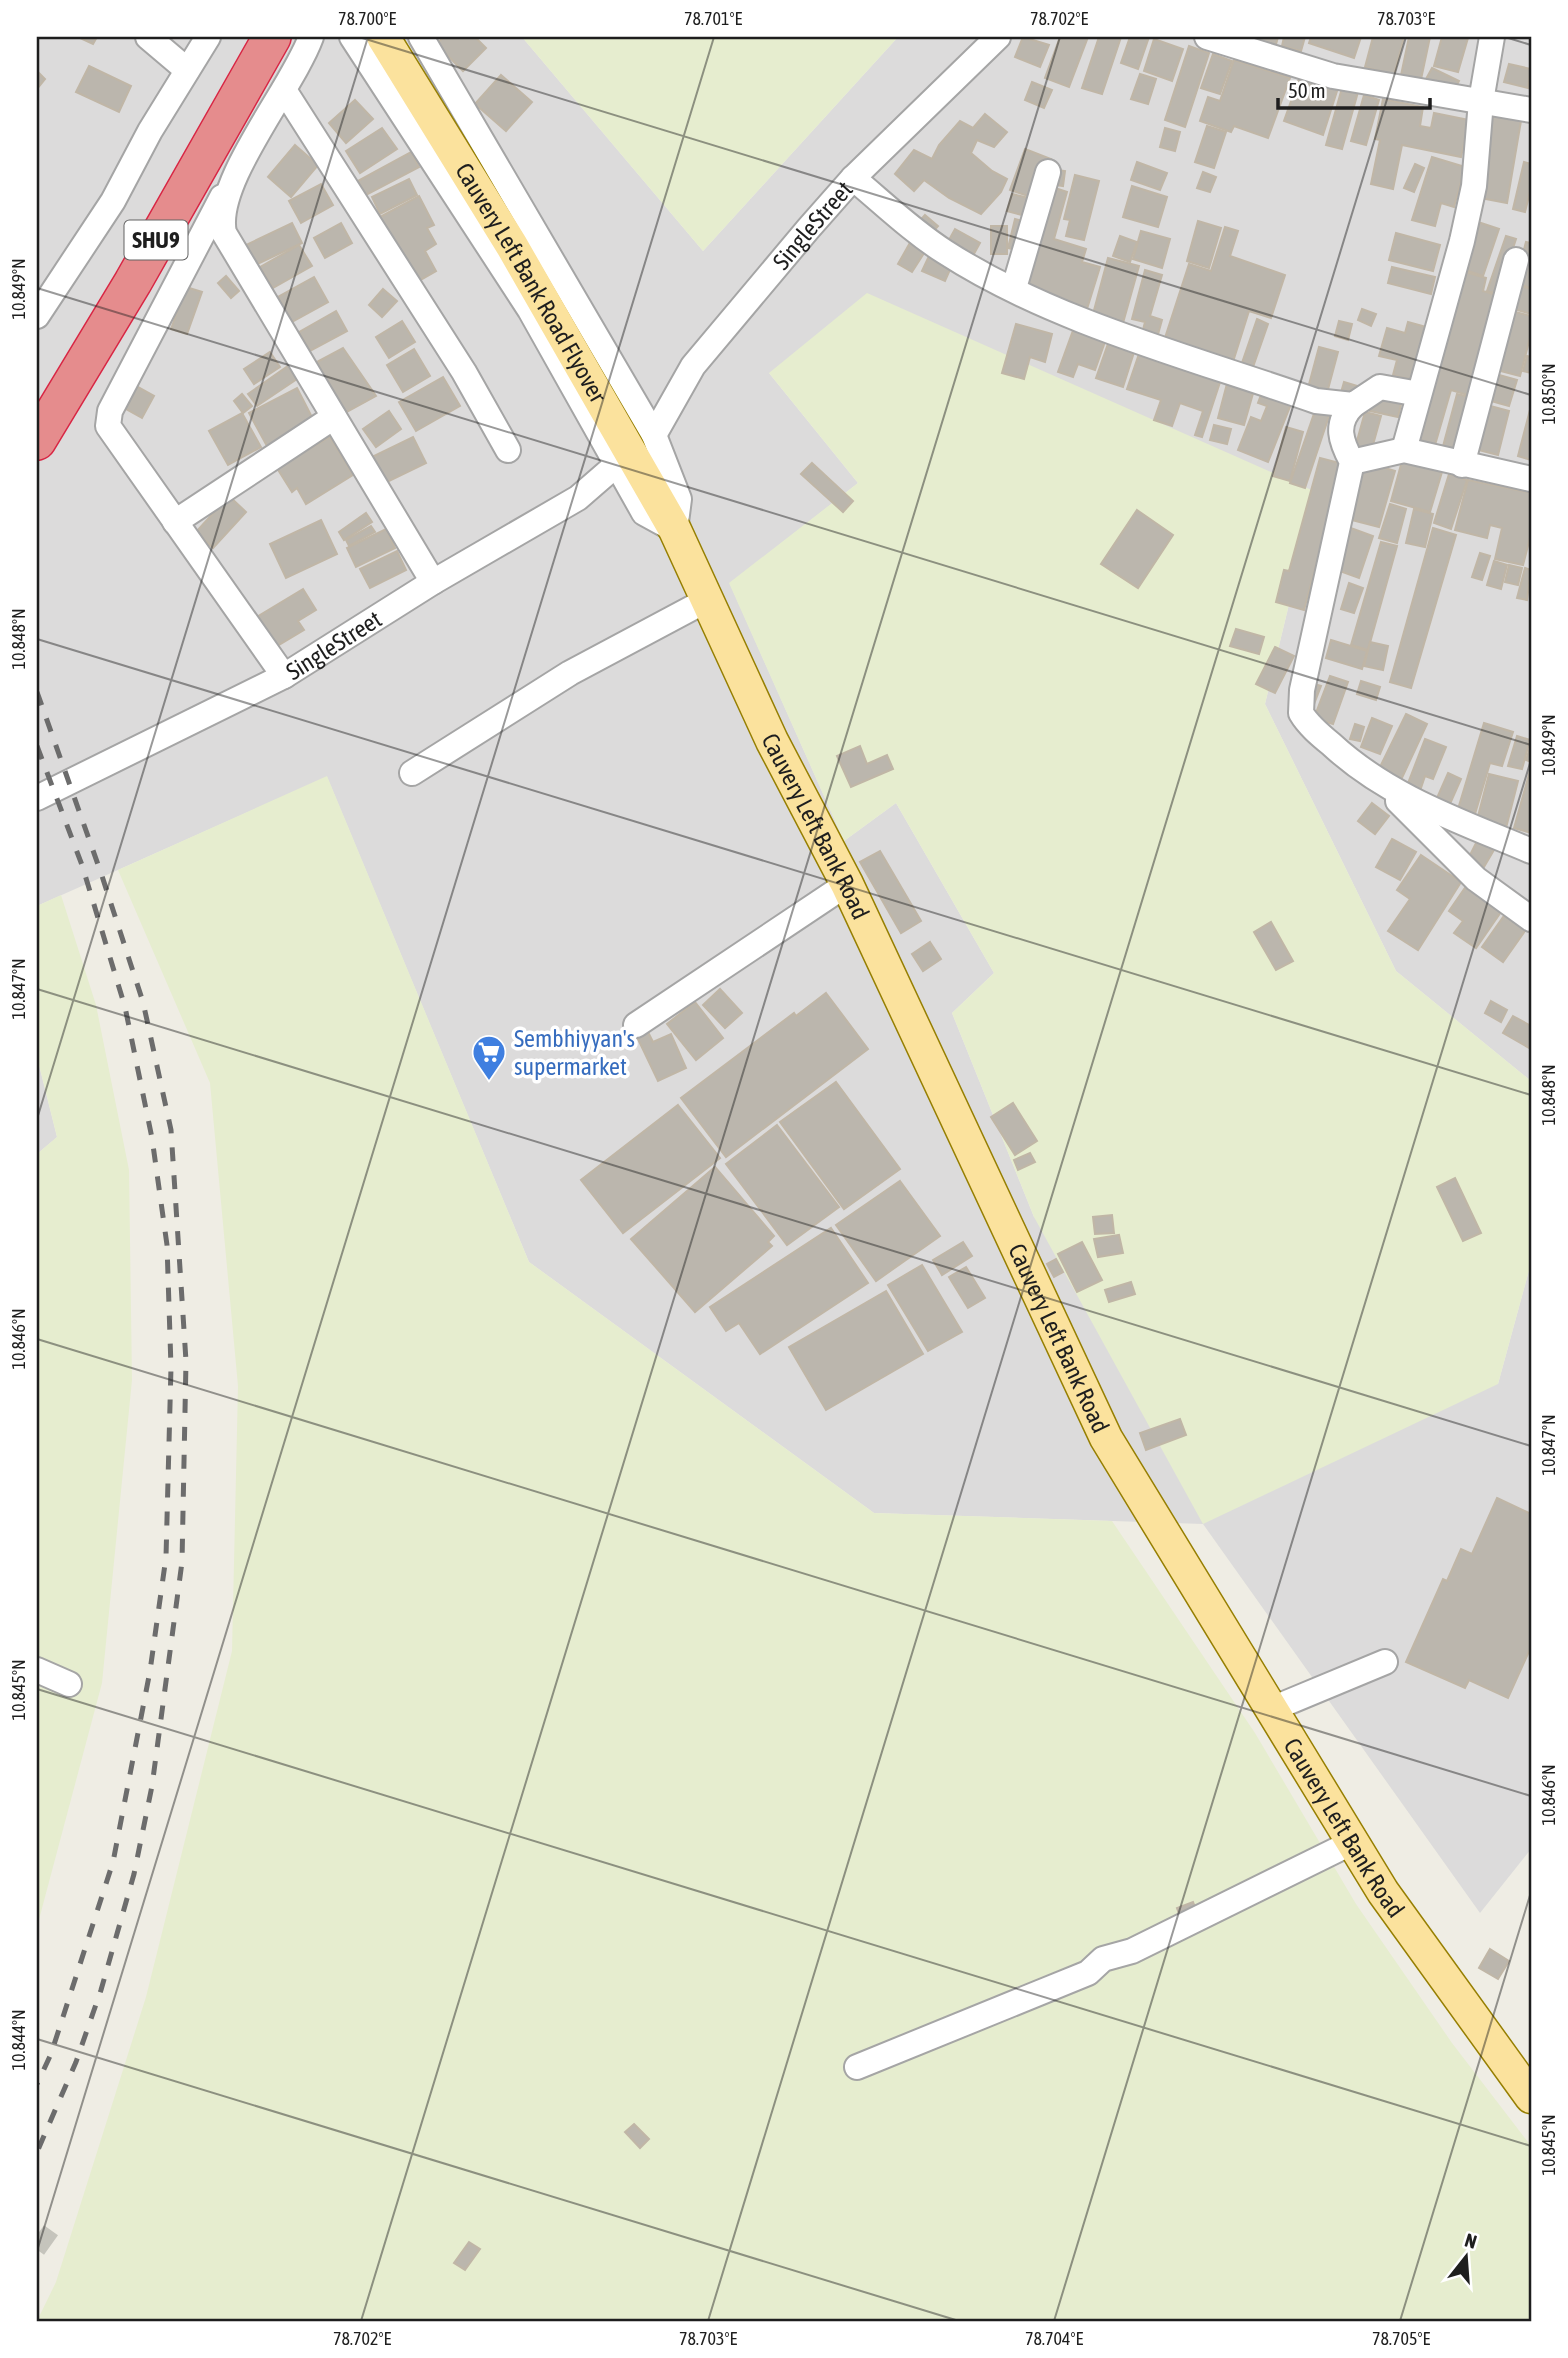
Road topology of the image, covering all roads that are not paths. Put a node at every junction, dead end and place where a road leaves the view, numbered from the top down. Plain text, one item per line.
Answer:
1 (148, 37) edge
2 (208, 37) edge
3 (248, 37) edge
4 (272, 37) edge
5 (311, 37) edge
6 (352, 37) edge
7 (383, 37) edge
8 (421, 37) edge
9 (998, 37) edge
10 (1207, 37) edge
11 (1492, 37) edge
12 (187, 70) junction
13 (284, 90) junction
14 (1481, 101) junction
15 (1531, 110) edge
16 (1048, 172) dead end
17 (853, 178) junction
18 (229, 187) junction
19 (1516, 260) dead end
20 (1014, 288) junction
21 (37, 316) edge
22 (37, 394) edge
23 (1419, 394) junction
24 (1353, 405) junction
25 (334, 417) junction
26 (654, 435) junction
27 (37, 441) edge
28 (508, 450) dead end
29 (1404, 450) junction
30 (1352, 462) junction
31 (1462, 465) junction
32 (616, 466) junction
33 (1531, 479) edge
34 (175, 522) junction
35 (676, 530) junction
36 (433, 582) junction
37 (705, 601) junction
38 (284, 676) junction
39 (412, 773) dead end
40 (1383, 785) junction
41 (37, 798) edge
42 (1531, 851) edge
43 (847, 884) junction
44 (1531, 919) edge
45 (636, 1025) dead end
46 (1385, 1662) dead end
47 (37, 1670) edge
48 (69, 1684) dead end
49 (1283, 1704) junction
50 (1353, 1842) junction
51 (857, 2067) dead end
52 (1531, 2097) edge

1 - 12 street
2 - 12 street
3 - 22 highway, SHU9
4 - 27 highway, SHU9
5 - 13 street
6 - 32 street
7 - 35 main road, Cauvery Left Bank Road Flyover
8 - 26 street
9 - 17 street, SingleStreet
10 - 14 street
11 - 14 street
12 - 21 street
13 - 18 street
13 - 28 street
14 - 15 street
14 - 23 street
16 - 20 street
17 - 20 street
17 - 26 street, SingleStreet
18 - 25 street
18 - 34 street
19 - 31 street
20 - 24 street
23 - 24 street
23 - 29 street
24 - 30 street
25 - 34 street
25 - 36 street
26 - 35 street
29 - 30 street
29 - 31 street
30 - 40 street
31 - 33 street
32 - 35 street
32 - 36 street, SingleStreet
34 - 38 street
35 - 37 main road, Cauvery Left Bank Road
36 - 38 street, SingleStreet
37 - 39 street
37 - 43 main road, Cauvery Left Bank Road
38 - 41 street, SingleStreet
40 - 42 street
40 - 44 street
43 - 45 street
43 - 49 main road, Cauvery Left Bank Road
46 - 49 street
47 - 48 street
49 - 50 main road, Cauvery Left Bank Road
50 - 51 street
50 - 52 main road, Cauvery Left Bank Road

